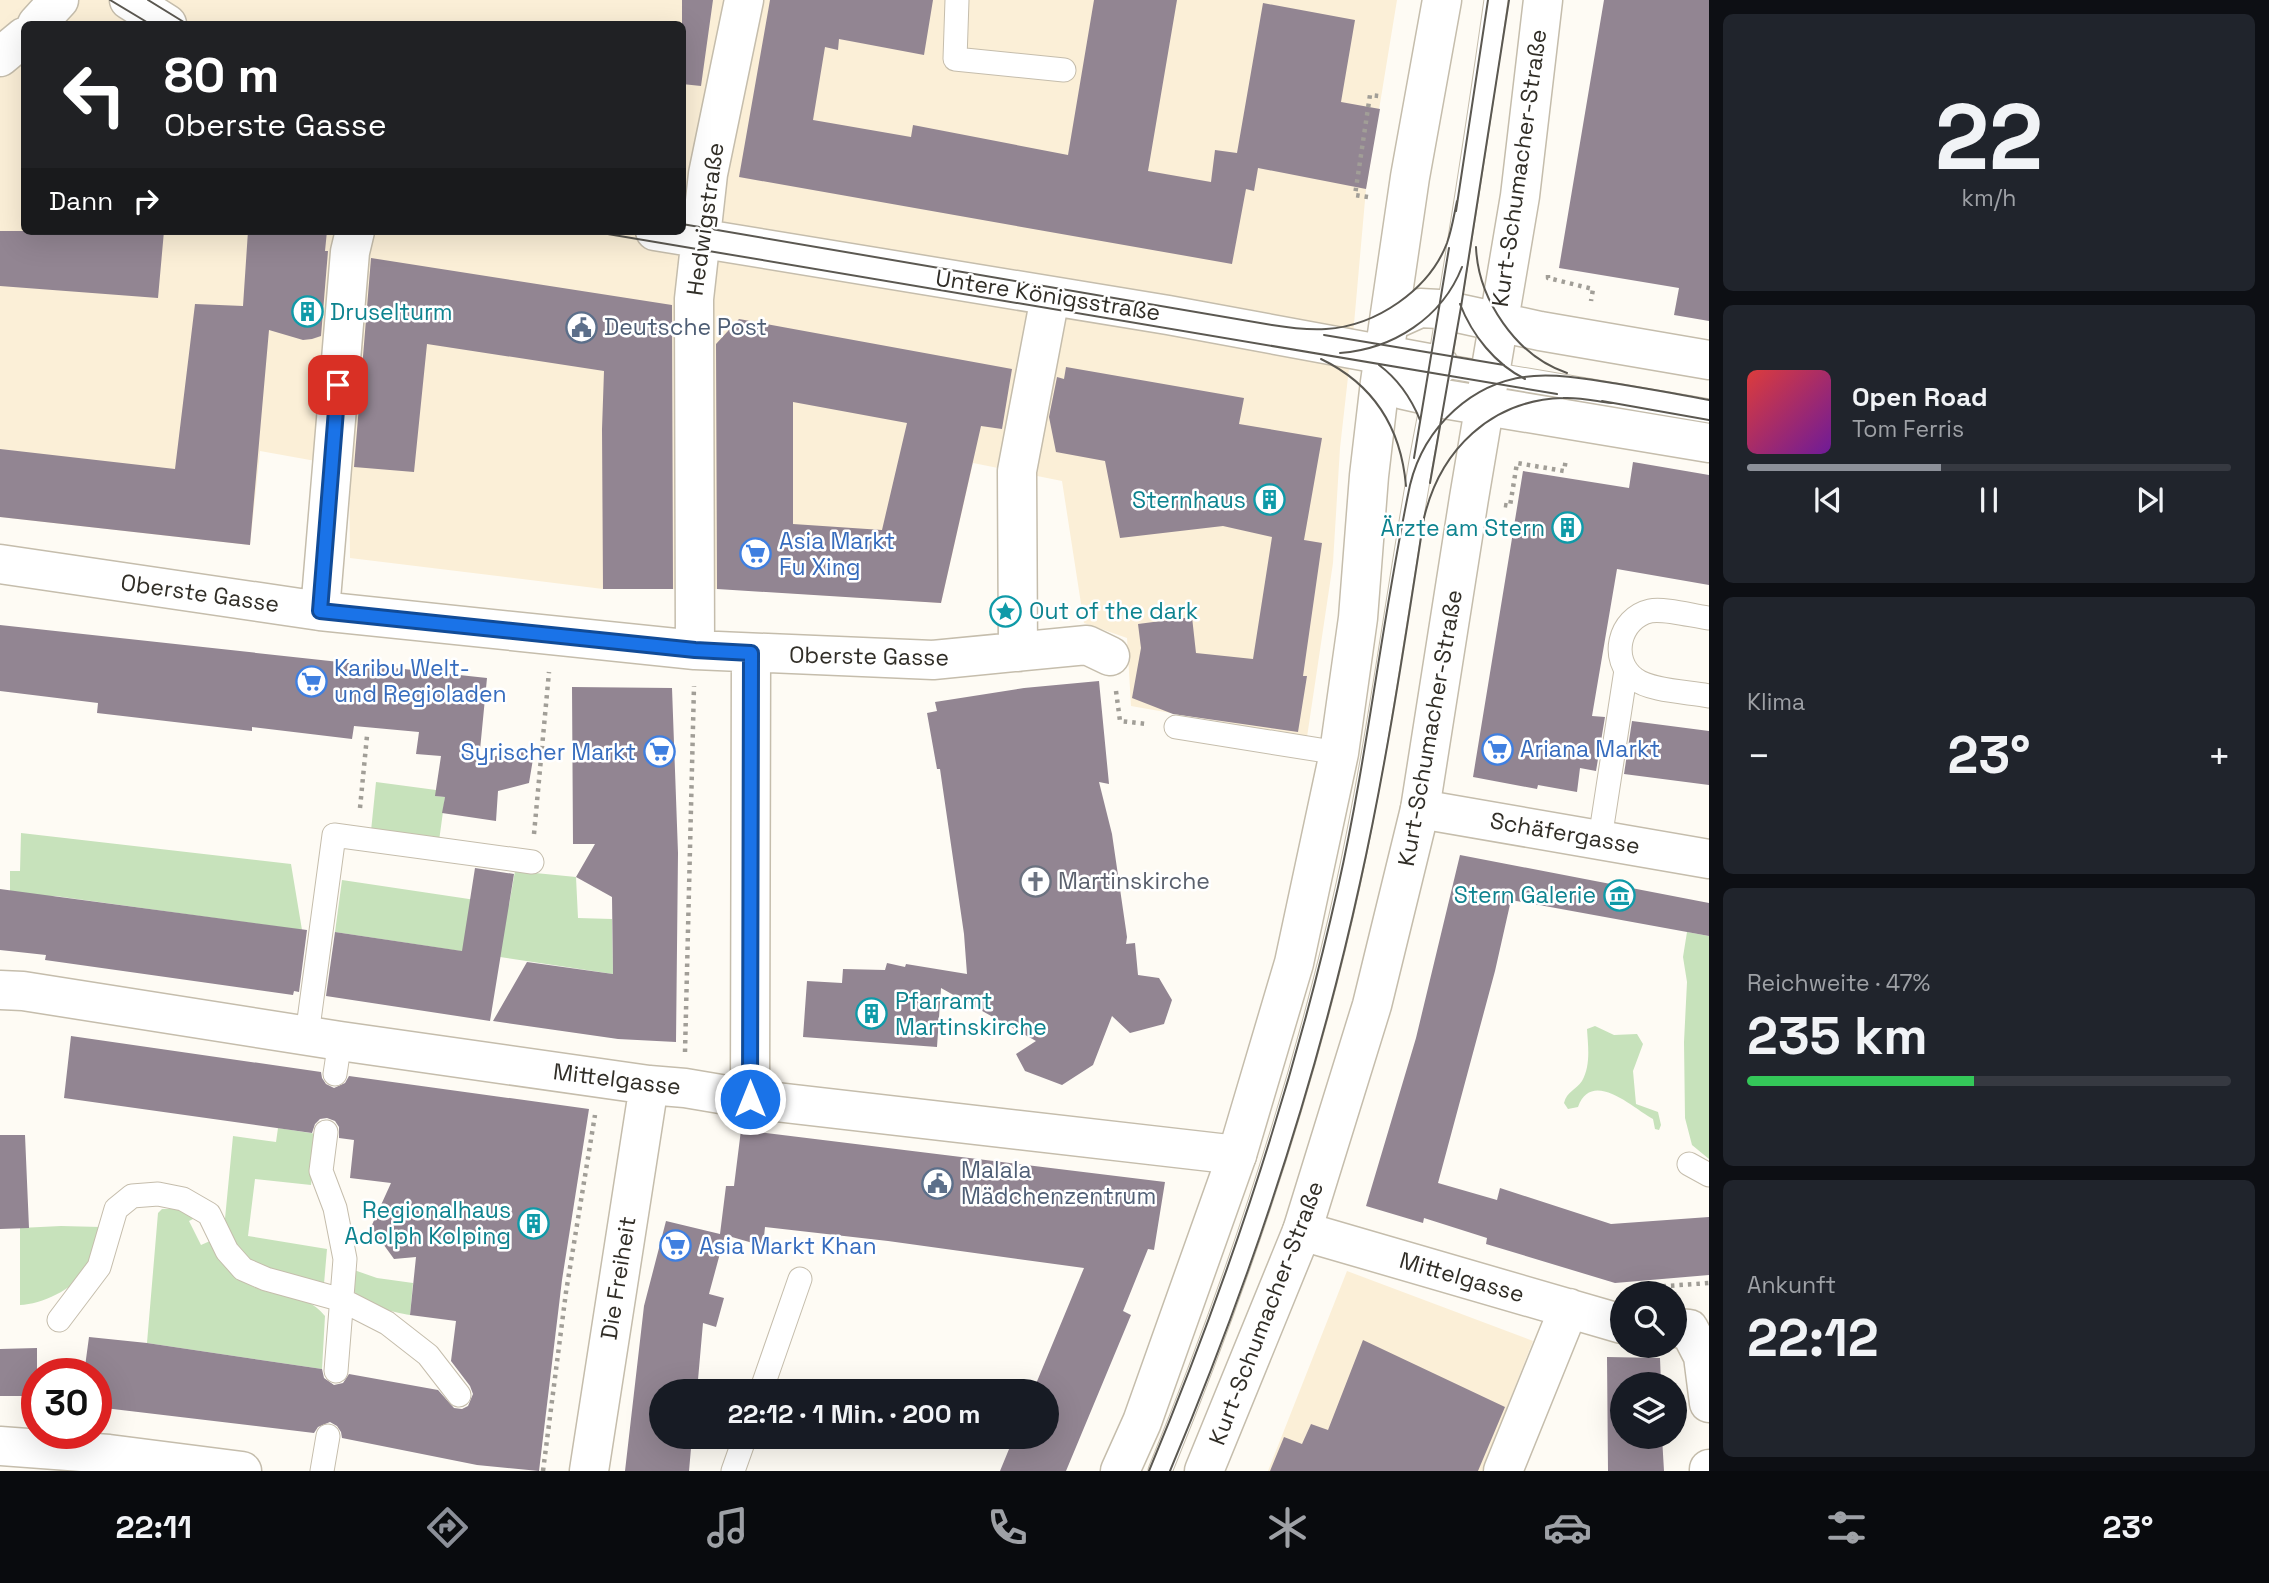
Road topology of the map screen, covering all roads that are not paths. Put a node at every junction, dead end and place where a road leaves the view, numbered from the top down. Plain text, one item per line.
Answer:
1 (58, 0) edge
2 (128, 0) edge
3 (744, 0) edge
4 (957, 0) edge
5 (1442, 0) edge
6 (1496, 0) edge
7 (1543, 0) edge
8 (40, 21) edge
9 (162, 21) edge
10 (21, 40) edge
11 (0, 57) edge
12 (1064, 70) dead end
13 (354, 235) edge
14 (678, 235) edge
15 (701, 239) junction
16 (1050, 297) junction
17 (1448, 310) junction
18 (1498, 321) junction
19 (1385, 354) junction
20 (1709, 360) edge
21 (1436, 381) junction
22 (1487, 389) junction
23 (1709, 411) edge
24 (1709, 443) edge
25 (0, 564) edge
26 (320, 611) junction
27 (1358, 618) junction
28 (1709, 618) edge
29 (695, 650) junction
30 (1018, 652) junction
31 (751, 653) junction
32 (1110, 656) road end
33 (1626, 670) junction
34 (1709, 695) edge
35 (1381, 711) junction
36 (1176, 727) road end
37 (1339, 753) junction
38 (1420, 809) junction
39 (1600, 839) junction
40 (1709, 859) edge
41 (532, 862) road end
42 (0, 990) edge
43 (327, 1050) junction
44 (667, 1086) junction
45 (750, 1099) junction
46 (326, 1132) dead end
47 (1237, 1155) junction
48 (1302, 1231) junction
49 (800, 1279) dead end
50 (342, 1300) junction
51 (1569, 1308) junction
52 (59, 1320) dead end
53 (1610, 1320) edge
54 (1687, 1335) edge
55 (336, 1371) dead end
56 (765, 1379) edge
57 (459, 1395) dead end
58 (1709, 1403) edge
59 (328, 1436) dead end
60 (0, 1446) edge
61 (741, 1449) edge
62 (242, 1471) edge
63 (322, 1471) edge
64 (589, 1471) edge
65 (733, 1471) edge
66 (1120, 1471) edge
67 (1160, 1471) edge
68 (1204, 1471) edge
69 (1503, 1471) edge

1 - 8 street
2 - 9 street
3 - 15 street, Hedwigstraße
4 - 12 lane
5 - 19 street
6 - 17 lane
7 - 18 street, Kurt-Schumacher-Straße
10 - 11 street
13 - 26 street
14 - 15 street, Untere Königsstraße
15 - 16 street, Untere Königsstraße
15 - 29 street, Hedwigstraße
16 - 19 street, Untere Königsstraße
16 - 30 street
17 - 18 street
17 - 19 street
17 - 21 lane
18 - 20 street
18 - 22 street, Kurt-Schumacher-Straße
19 - 21 street, Untere Königsstraße
19 - 27 street
21 - 22 street, Untere Königsstraße
21 - 35 lane
22 - 23 lane
22 - 24 street
22 - 38 street, Kurt-Schumacher-Straße
25 - 26 street, Oberste Gasse
26 - 29 street, Oberste Gasse
27 - 35 lane
27 - 37 street
28 - 33 lane
29 - 31 street, Oberste Gasse
30 - 31 street, Oberste Gasse
30 - 32 street, Oberste Gasse
31 - 45 street
33 - 34 lane
33 - 39 lane
35 - 67 lane
36 - 37 lane
37 - 47 street
38 - 39 street, Schäfergasse
38 - 48 street, Kurt-Schumacher-Straße
39 - 40 street, Schäfergasse
41 - 43 lane
42 - 43 street, Mittelgasse
43 - 44 street, Mittelgasse
44 - 45 street, Mittelgasse
44 - 64 street, Die Freiheit
45 - 47 street, Mittelgasse
46 - 50 lane
47 - 66 street
48 - 51 street, Mittelgasse
48 - 68 street, Kurt-Schumacher-Straße
49 - 56 lane
50 - 52 lane
50 - 55 lane
50 - 57 lane
51 - 53 street, Mittelgasse
51 - 69 street
54 - 58 street
59 - 63 lane
60 - 62 street
61 - 65 lane

